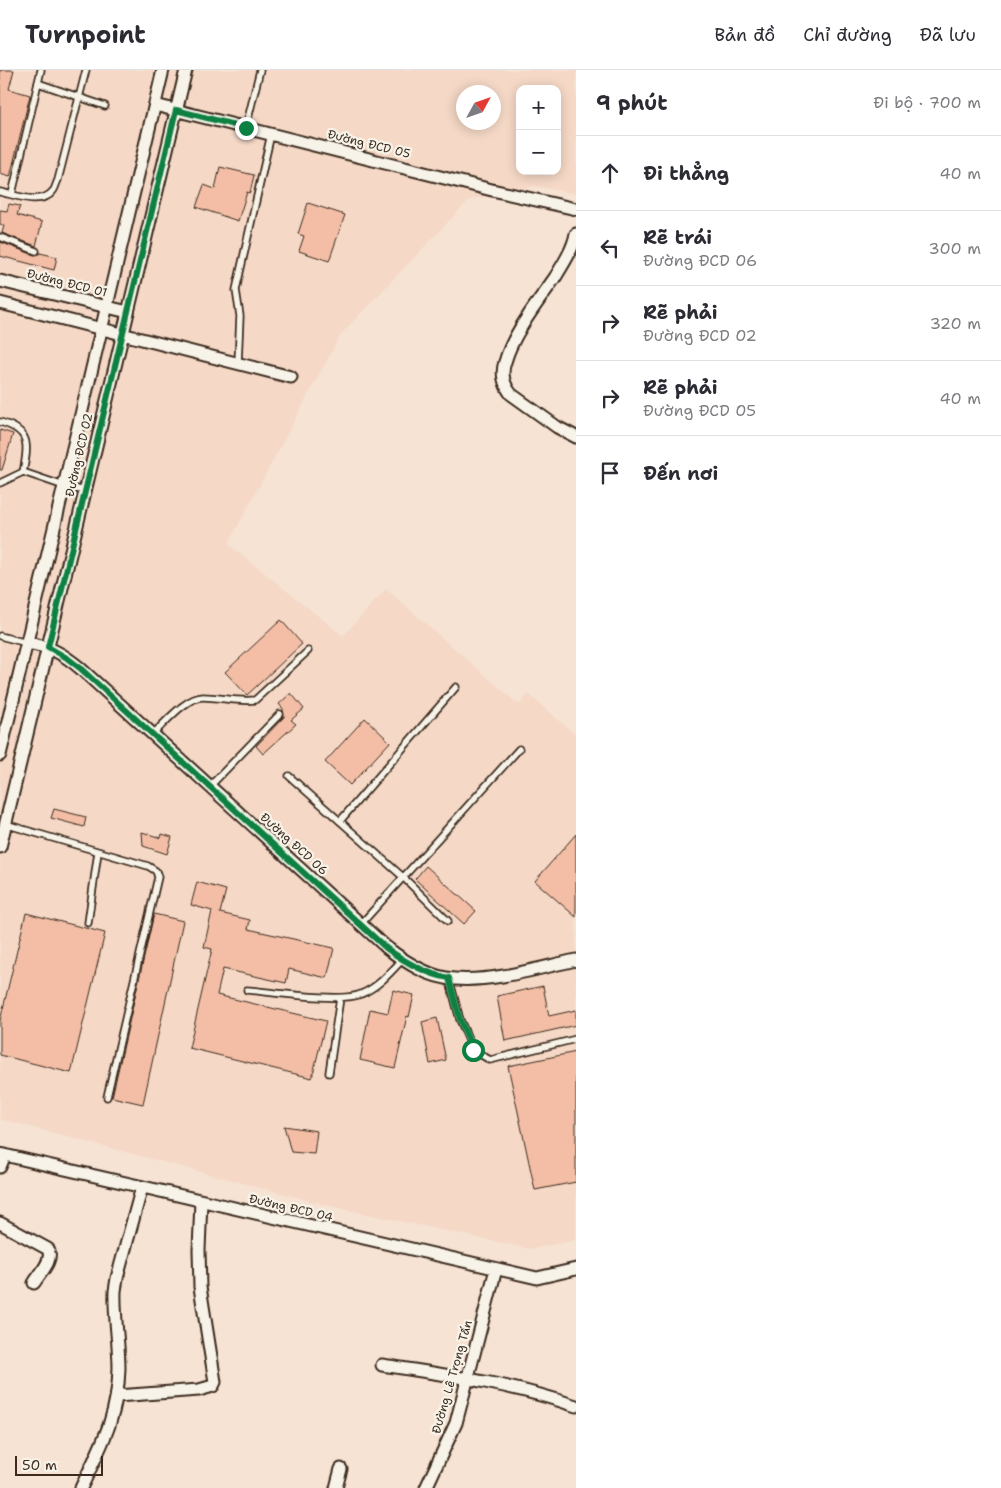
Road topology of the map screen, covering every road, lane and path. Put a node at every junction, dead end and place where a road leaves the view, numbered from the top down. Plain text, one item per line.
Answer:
1 (41, 70) edge
2 (86, 70) edge
3 (164, 70) edge
4 (186, 70) edge
5 (260, 70) edge
6 (38, 83) junction
7 (79, 97) junction
8 (155, 105) junction
9 (105, 106) dead end
10 (176, 110) junction
11 (246, 128) junction
12 (271, 134) junction
13 (0, 192) edge
14 (12, 194) junction
15 (575, 212) edge
16 (576, 234) edge
17 (0, 237) edge
18 (36, 251) dead end
19 (0, 281) edge
20 (0, 303) edge
21 (107, 307) junction
22 (128, 312) junction
23 (102, 328) junction
24 (123, 333) junction
25 (238, 363) junction
26 (291, 377) dead end
27 (0, 422) edge
28 (576, 436) edge
29 (23, 472) junction
30 (0, 483) edge
31 (64, 486) junction
32 (85, 491) junction
33 (0, 636) edge
34 (27, 643) junction
35 (48, 647) junction
36 (308, 651) dead end
37 (456, 686) dead end
38 (280, 714) dead end
39 (153, 734) junction
40 (519, 749) dead end
41 (0, 755) edge
42 (289, 776) dead end
43 (210, 786) junction
44 (340, 821) junction
45 (6, 824) junction
46 (0, 846) edge
47 (98, 852) junction
48 (403, 877) junction
49 (448, 921) dead end
50 (88, 923) dead end
51 (361, 924) junction
52 (402, 960) junction
53 (576, 960) edge
54 (449, 978) junction
55 (247, 990) dead end
56 (340, 998) junction
57 (576, 1039) edge
58 (329, 1072) dead end
59 (107, 1097) dead end
60 (2, 1154) edge
61 (0, 1167) edge
62 (142, 1187) junction
63 (201, 1201) junction
64 (0, 1223) edge
65 (496, 1269) junction
66 (576, 1270) edge
67 (34, 1283) dead end
68 (382, 1365) dead end
69 (468, 1378) junction
70 (117, 1396) junction
71 (576, 1406) edge
72 (341, 1469) dead end
73 (80, 1488) edge
74 (336, 1488) edge
75 (426, 1488) edge

1 - 6 lane
2 - 7 lane
3 - 8 street, Đường ĐCD 02
4 - 10 street, Đường ĐCD 02
5 - 11 lane
6 - 7 lane
6 - 14 lane
7 - 9 lane
7 - 14 lane
8 - 10 street, Đường ĐCD 05
8 - 21 street, Đường ĐCD 02
10 - 11 street, Đường ĐCD 05
10 - 22 street, Đường ĐCD 02
11 - 12 street, Đường ĐCD 05
12 - 15 street, Đường ĐCD 05
12 - 25 lane
13 - 14 lane
16 - 28 street
17 - 18 lane
19 - 21 street, Đường ĐCD 01
20 - 23 street
21 - 22 street, Đường ĐCD 01
21 - 23 street, Đường ĐCD 02
22 - 24 street, Đường ĐCD 02
23 - 24 street
23 - 31 street, Đường ĐCD 02
24 - 25 street
24 - 32 street, Đường ĐCD 02
25 - 26 street
27 - 29 lane
29 - 30 lane
29 - 31 lane
31 - 32 lane
31 - 34 street, Đường ĐCD 02
32 - 35 street, Đường ĐCD 02
33 - 34 lane
34 - 35 street, Đường ĐCD 06
34 - 41 street, Đường ĐCD 02
35 - 39 street, Đường ĐCD 06
35 - 45 street, Đường ĐCD 02
36 - 39 lane
37 - 44 lane
38 - 43 lane
39 - 43 street, Đường ĐCD 06
40 - 48 lane
42 - 44 lane
43 - 51 street, Đường ĐCD 06
44 - 48 lane
45 - 46 street, Đường ĐCD 02
45 - 47 lane
47 - 50 lane
47 - 59 lane
48 - 49 lane
48 - 51 lane
51 - 52 street, Đường ĐCD 06
52 - 54 street, Đường ĐCD 06
52 - 56 lane
53 - 54 street, Đường ĐCD 06
54 - 57 lane
55 - 56 lane
56 - 58 lane
60 - 61 street
60 - 62 street, Đường ĐCD 04
62 - 63 street, Đường ĐCD 04
62 - 70 street
63 - 65 street, Đường ĐCD 04
63 - 70 street
64 - 67 street
65 - 66 street, Đường ĐCD 04
65 - 69 street, Đường Lê Trọng Tấn
68 - 69 street
69 - 71 street
69 - 75 street, Đường Lê Trọng Tấn
70 - 73 street
72 - 74 street

